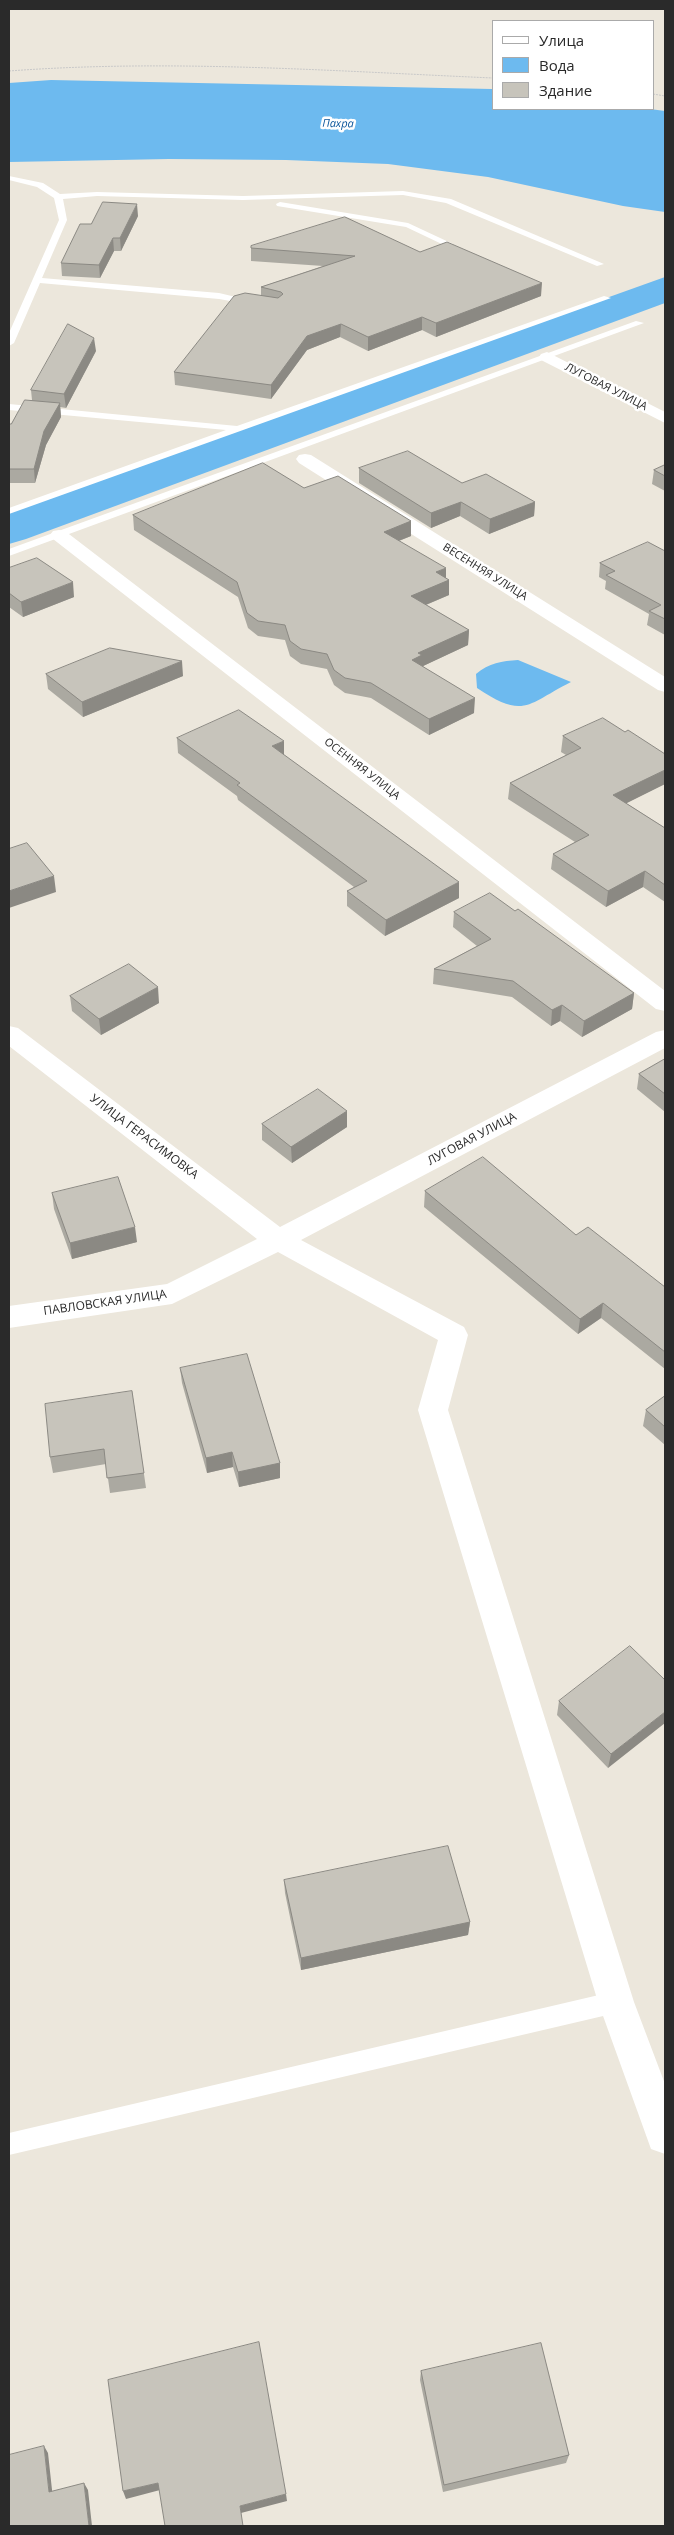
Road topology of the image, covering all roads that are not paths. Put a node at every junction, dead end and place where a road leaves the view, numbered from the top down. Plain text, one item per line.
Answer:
1 (9, 178) edge
2 (58, 197) junction
3 (243, 198) junction
4 (449, 244) edge
5 (600, 264) dead end
6 (37, 280) junction
7 (607, 298) dead end
8 (268, 305) edge
9 (639, 323) dead end
10 (9, 343) edge
11 (547, 357) junction
12 (9, 407) edge
13 (665, 418) edge
14 (238, 429) junction
15 (305, 459) dead end
16 (9, 510) edge
17 (58, 534) junction
18 (9, 553) edge
19 (665, 686) edge
20 (665, 1003) edge
21 (9, 1034) edge
22 (665, 1038) edge
23 (278, 1240) junction
24 (9, 1318) edge
25 (616, 2002) junction
26 (665, 2135) edge
27 (9, 2144) edge

1 - 2 lane
2 - 3 lane
2 - 6 lane
3 - 4 lane
3 - 5 lane
6 - 8 lane
6 - 10 lane
7 - 14 lane
9 - 11 lane
11 - 13 street, ЛУГОВАЯ УЛИЦА
11 - 17 lane
12 - 14 lane
14 - 16 lane
15 - 19 street, ВЕСЕННЯЯ УЛИЦА
17 - 18 lane
17 - 20 street, ОСЕННЯЯ УЛИЦА
21 - 23 street, УЛИЦА ГЕРАСИМОВКА
22 - 23 street, ЛУГОВАЯ УЛИЦА
23 - 24 street, ПАВЛОВСКАЯ УЛИЦА
23 - 25 street, УЛИЦА ГЕРАСИМОВКА
25 - 26 street
25 - 27 lane

